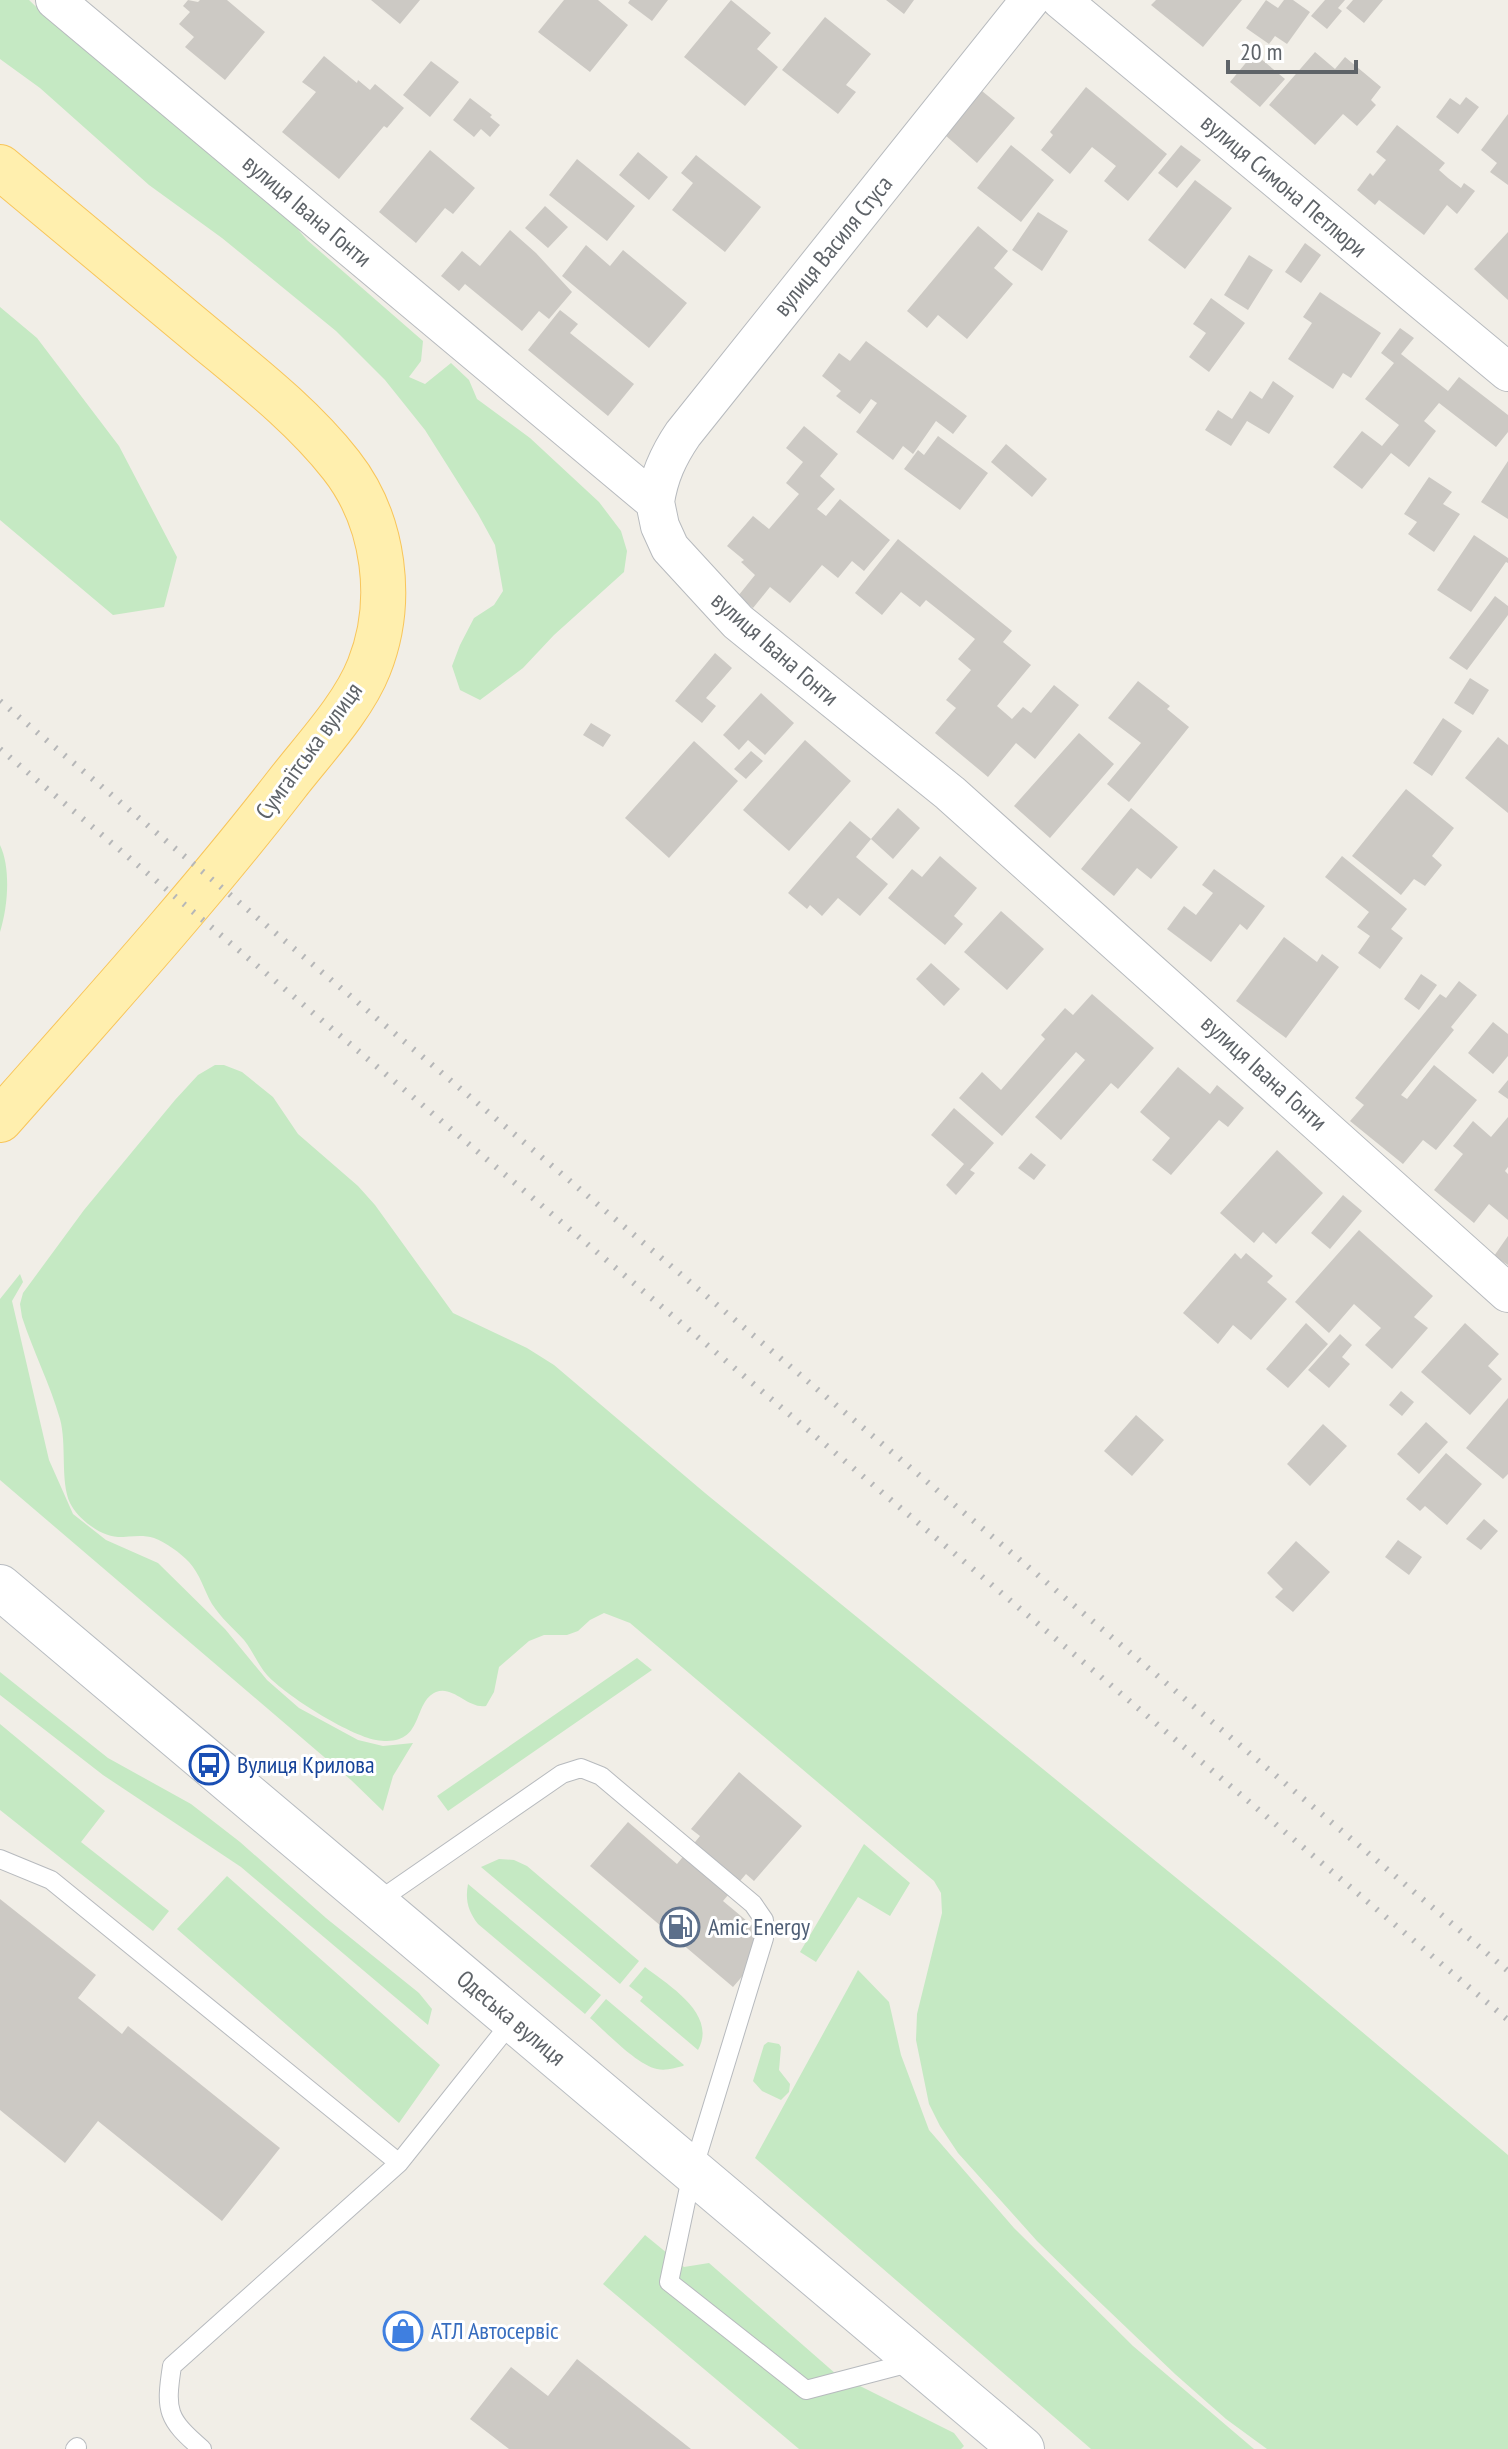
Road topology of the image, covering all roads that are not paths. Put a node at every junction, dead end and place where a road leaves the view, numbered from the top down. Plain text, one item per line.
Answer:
1 (55, 0) edge
2 (1030, 0) edge
3 (1061, 0) edge
4 (0, 167) edge
5 (1508, 372) edge
6 (655, 502) junction
7 (0, 1120) edge
8 (1508, 1293) edge
9 (0, 1587) edge
10 (0, 1859) edge
11 (374, 1904) junction
12 (513, 2020) junction
13 (399, 2163) junction
14 (692, 2173) junction
15 (917, 2361) junction
16 (1020, 2448) edge
17 (202, 2449) edge

1 - 6 street, вулиця Івана Гонти
2 - 6 street, вулиця Василя Стуса
3 - 5 street, вулиця Симона Петлюри
4 - 7 main road, Сумгаїтська вулиця
6 - 8 street, вулиця Івана Гонти
9 - 11 main road, Одеська вулиця
10 - 13 lane
11 - 12 main road, Одеська вулиця
11 - 14 lane
12 - 13 lane
12 - 14 main road, Одеська вулиця
13 - 17 lane
14 - 15 main road, Одеська вулиця
14 - 15 lane
15 - 16 main road, Одеська вулиця

